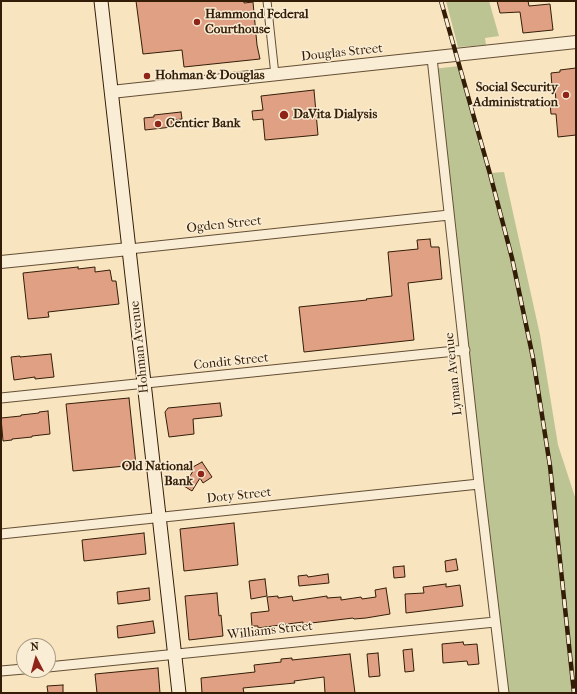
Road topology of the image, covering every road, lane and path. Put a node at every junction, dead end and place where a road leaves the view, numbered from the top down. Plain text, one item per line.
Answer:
1 (101, 1) edge
2 (267, 1) edge
3 (576, 42) edge
4 (432, 58) junction
5 (275, 75) junction
6 (111, 92) junction
7 (449, 215) junction
8 (129, 249) junction
9 (1, 262) edge
10 (464, 350) junction
11 (144, 383) junction
12 (1, 398) edge
13 (479, 484) junction
14 (159, 518) junction
15 (1, 534) edge
16 (495, 622) junction
17 (175, 654) junction
18 (56, 666) edge
19 (16, 670) edge
20 (1, 672) edge
21 (505, 691) edge
22 (179, 693) edge

1 - 6 main road, Hohman Avenue
2 - 5 street
3 - 4 street, Douglas Street
4 - 5 street, Douglas Street
4 - 7 street, Lyman Avenue
5 - 6 street, Douglas Street
6 - 8 main road, Hohman Avenue
7 - 8 street, Ogden Street
7 - 10 street, Lyman Avenue
8 - 9 street, Ogden Street
8 - 11 main road, Hohman Avenue
10 - 11 street, Condit Street
10 - 13 street, Lyman Avenue
11 - 12 street, Condit Street
11 - 14 main road, Hohman Avenue
13 - 14 street, Doty Street
13 - 16 street, Lyman Avenue
14 - 15 street, Doty Street
14 - 17 main road, Hohman Avenue
16 - 17 street, Williams Street
16 - 21 street, Lyman Avenue
17 - 18 street, Williams Street
17 - 22 main road, Hohman Avenue
19 - 20 street

